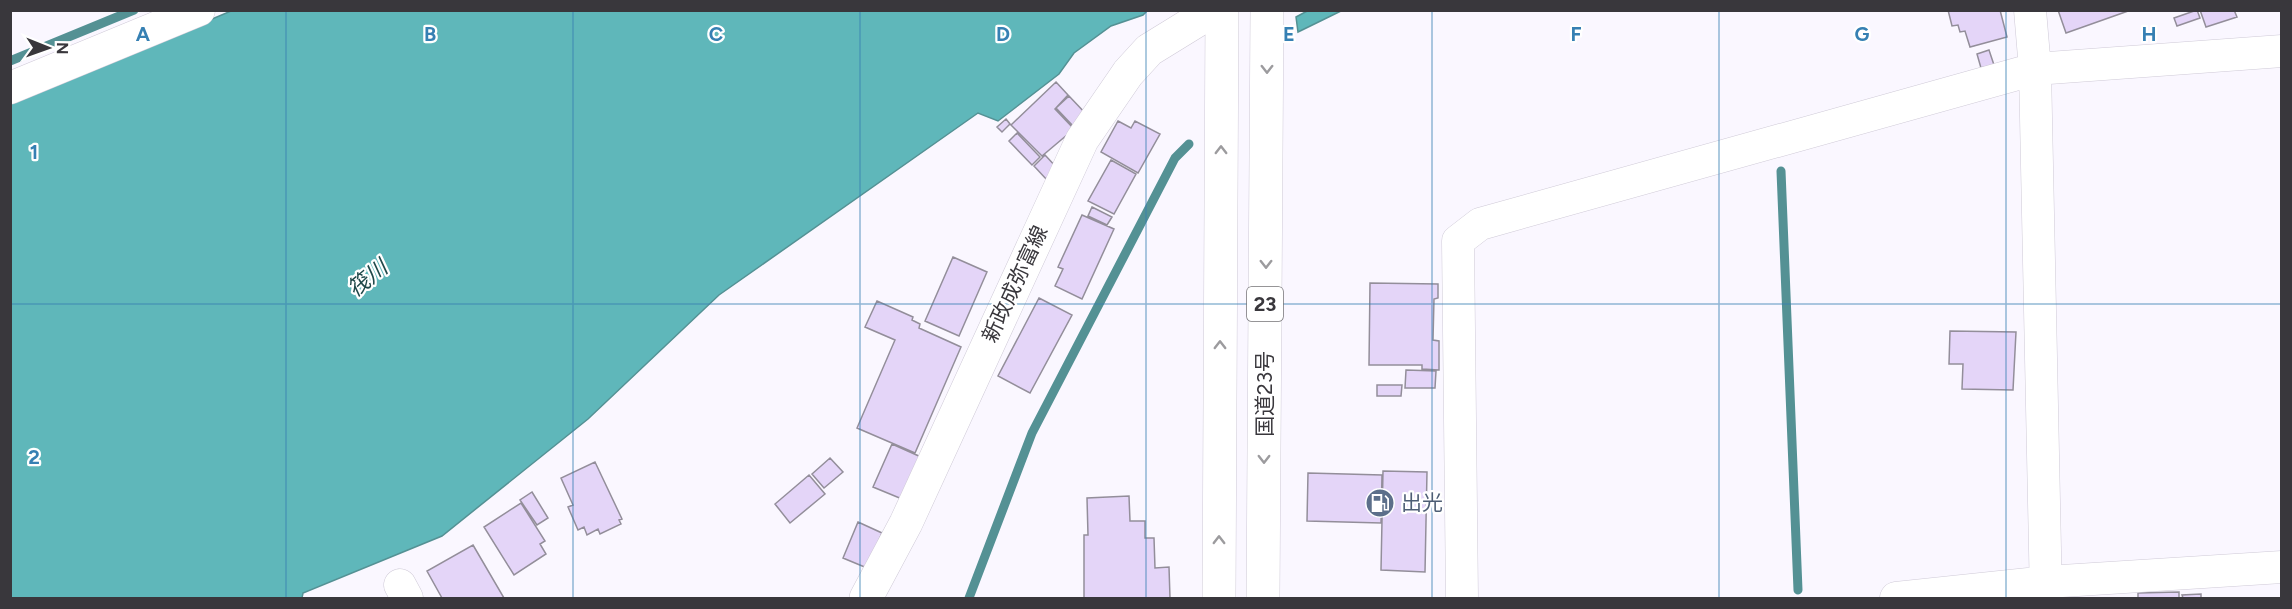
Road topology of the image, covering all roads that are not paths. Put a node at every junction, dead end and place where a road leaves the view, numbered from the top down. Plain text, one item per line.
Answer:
1 (199, 10) edge
2 (1214, 10) edge
3 (1222, 10) edge
4 (1267, 10) edge
5 (2030, 10) edge
6 (2282, 51) edge
7 (2035, 69) junction
8 (10, 88) edge
9 (2282, 567) edge
10 (2046, 590) edge
11 (866, 598) edge
12 (1219, 598) edge
13 (1263, 598) edge
14 (1462, 598) edge
15 (1896, 598) edge

1 - 8 street
2 - 11 main road, 新政成弥富線
12 -> 3 main road, 23
4 -> 13 main road, 国道23号 / 23
5 - 7 street
6 - 7 street
7 - 10 street
7 - 14 street
9 - 10 street
10 - 15 street

